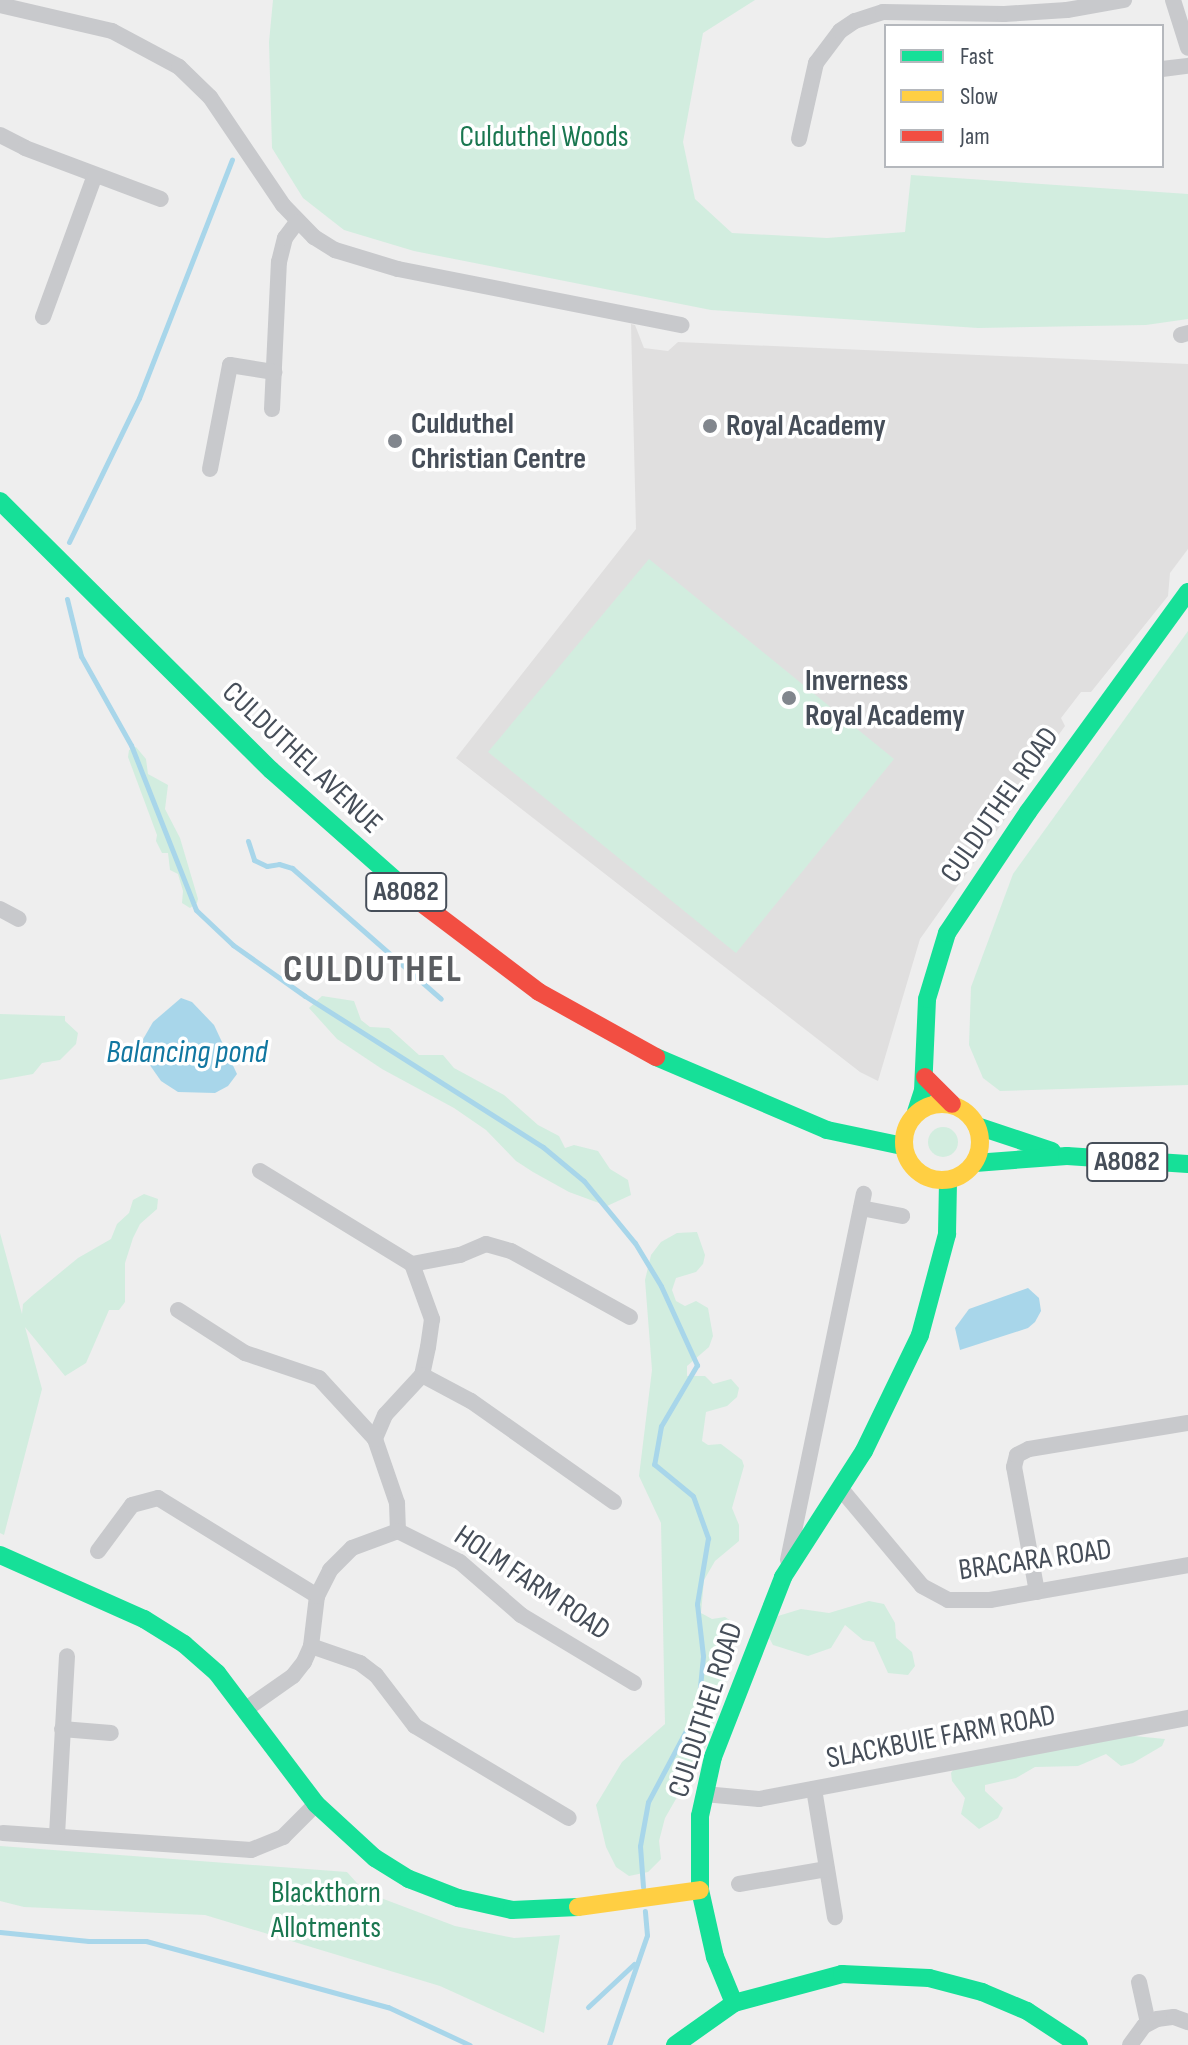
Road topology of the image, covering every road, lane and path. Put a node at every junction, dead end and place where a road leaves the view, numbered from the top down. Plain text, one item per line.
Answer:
1 (1124, 0) edge
2 (1173, 0) edge
3 (0, 5) edge
4 (1066, 5) edge
5 (973, 19) edge
6 (1188, 48) edge
7 (1188, 66) edge
8 (1164, 69) edge
9 (0, 135) edge
10 (799, 139) dead end
11 (95, 175) junction
12 (161, 199) dead end
13 (297, 222) junction
14 (43, 317) dead end
15 (682, 325) dead end
16 (274, 372) junction
17 (272, 409) dead end
18 (210, 469) dead end
19 (0, 501) edge
20 (1188, 592) edge
21 (0, 909) edge
22 (19, 919) dead end
23 (925, 1077) junction
24 (952, 1104) junction
25 (916, 1112) junction
26 (977, 1126) junction
27 (903, 1146) junction
28 (1067, 1156) junction
29 (975, 1163) junction
30 (1188, 1164) edge
31 (260, 1171) dead end
32 (948, 1180) junction
33 (902, 1216) dead end
34 (412, 1264) junction
35 (178, 1310) dead end
36 (630, 1317) dead end
37 (422, 1375) junction
38 (1188, 1423) edge
39 (375, 1439) junction
40 (841, 1489) junction
41 (614, 1502) dead end
42 (398, 1531) junction
43 (98, 1551) dead end
44 (0, 1555) edge
45 (1188, 1565) edge
46 (783, 1577) junction
47 (1037, 1592) junction
48 (317, 1596) junction
49 (311, 1646) junction
50 (67, 1656) dead end
51 (634, 1683) dead end
52 (246, 1709) junction
53 (1188, 1718) edge
54 (62, 1729) junction
55 (111, 1733) dead end
56 (814, 1789) junction
57 (704, 1794) junction
58 (316, 1804) junction
59 (569, 1818) dead end
60 (3, 1833) dead end
61 (57, 1835) junction
62 (827, 1869) junction
63 (739, 1884) dead end
64 (700, 1890) junction
65 (835, 1917) dead end
66 (1139, 1982) dead end
67 (734, 2003) junction
68 (1188, 2022) edge
69 (1148, 2023) junction
70 (675, 2045) edge
71 (1079, 2045) edge
72 (1130, 2045) edge

1 - 4 street
2 - 6 street
3 - 13 street
4 - 5 street
5 - 10 street
7 - 8 street
9 - 11 street
11 - 12 street
11 - 14 street
13 - 15 street
13 - 16 street
16 - 17 street
16 - 18 street
19 - 27 main road, CULDUTHEL AVENUE / A8082
20 - 23 main road, CULDUTHEL ROAD
21 - 22 street
23 - 24 main road
23 - 25 main road, CULDUTHEL ROAD
24 - 25 main road
24 - 26 main road, A8082
25 - 27 main road
26 - 28 main road, A8082
26 - 29 main road
27 - 32 main road
28 - 29 main road, A8082
28 - 30 main road, A8082
29 - 32 main road, A8082
31 - 34 street
32 - 40 main road, CULDUTHEL ROAD
33 - 46 street, CULDUTHEL ROAD
34 - 36 street
34 - 37 street
35 - 39 street
37 - 39 street
37 - 41 street
38 - 47 street
39 - 42 street
40 - 46 main road, CULDUTHEL ROAD
40 - 47 street, BRACARA ROAD
42 - 48 street
42 - 51 street, HOLM FARM ROAD
43 - 48 street
44 - 52 main road
45 - 47 street, BRACARA ROAD
46 - 57 main road, CULDUTHEL ROAD
48 - 49 street
49 - 52 street
49 - 59 street
50 - 54 street
52 - 58 main road
53 - 56 street, SLACKBUIE FARM ROAD
54 - 55 street
54 - 61 street
56 - 57 street, SLACKBUIE FARM ROAD
56 - 62 street
57 - 64 main road, CULDUTHEL ROAD
58 - 61 street
58 - 64 main road
60 - 61 street
62 - 63 street
62 - 65 street
64 - 67 main road, CULDUTHEL ROAD
66 - 69 street
67 - 70 main road
67 - 71 main road
68 - 69 street
69 - 72 street

